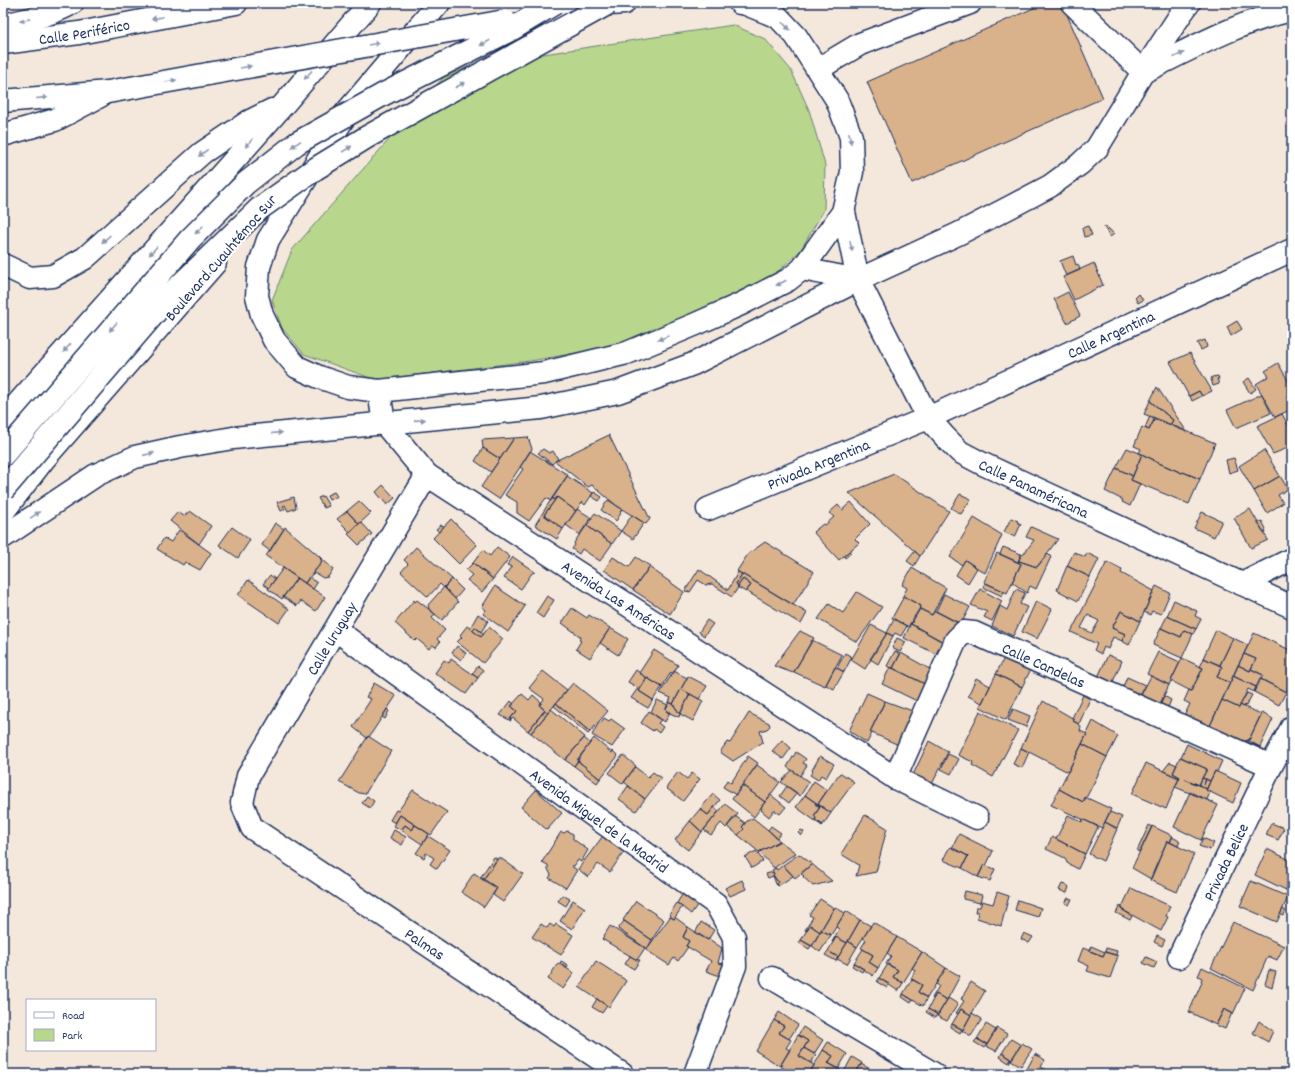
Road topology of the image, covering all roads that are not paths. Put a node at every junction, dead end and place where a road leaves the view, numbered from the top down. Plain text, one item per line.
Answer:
1 (72, 3) edge
2 (236, 3) edge
3 (370, 3) edge
4 (439, 3) edge
5 (555, 3) edge
6 (624, 3) edge
7 (740, 3) edge
8 (970, 3) edge
9 (1072, 3) edge
10 (1189, 3) edge
11 (604, 4) edge
12 (1292, 10) edge
13 (3, 25) edge
14 (3, 42) edge
15 (818, 69) junction
16 (1143, 72) junction
17 (108, 92) junction
18 (3, 102) edge
19 (284, 104) junction
20 (348, 111) junction
21 (3, 135) edge
22 (844, 212) junction
23 (1292, 250) edge
24 (3, 265) edge
25 (802, 269) junction
26 (858, 280) junction
27 (379, 391) junction
28 (928, 418) junction
29 (3, 420) edge
30 (384, 423) junction
31 (3, 455) edge
32 (427, 475) junction
33 (3, 490) edge
34 (708, 509) dead end
35 (3, 512) edge
36 (3, 537) edge
37 (1292, 559) edge
38 (1242, 584) junction
39 (1292, 607) edge
40 (336, 630) junction
41 (1292, 727) edge
42 (1271, 766) junction
43 (895, 778) junction
44 (242, 803) joint
45 (977, 818) dead end
46 (1178, 957) dead end
47 (772, 978) dead end
48 (622, 1074) edge
49 (695, 1074) edge
50 (934, 1074) edge

1 -> 13 main road
2 -> 14 main road, Calle Periférico
3 -> 19 main road
4 - 20 main road, Boulevard Cuauhtémoc Sur
5 -> 31 main road, bridge
6 - 11 main road
7 -> 15 main road
8 - 15 main road
9 - 16 main road
10 - 16 main road
17 -> 11 main road, bridge
33 -> 11 main road, bridge
16 -> 12 main road
15 -> 22 main road
16 - 26 main road
18 -> 17 main road
17 - 21 main road
19 -> 24 main road
19 -> 29 main road
20 - 27 main road
20 - 35 main road, Boulevard Cuauhtémoc Sur
22 - 25 main road
22 -> 26 main road, Calle Panaméricana
23 - 28 main road, Calle Argentina
25 - 26 main road
25 -> 27 main road
26 - 28 main road, Calle Panaméricana
30 -> 26 main road
27 - 30 main road
28 - 34 main road, Privada Argentina
28 - 38 main road, Calle Panaméricana
30 - 32 main road, Avenida Las Américas
36 -> 30 main road
32 - 40 main road, Calle Uruguay
32 - 43 main road, Avenida Las Américas
37 - 38 main road
38 - 39 main road, Calle Panaméricana
40 - 44 main road, Calle Uruguay
40 - 49 main road, Avenida Miguel de la Madrid
41 - 42 main road, Privada Belice
42 - 43 main road, Calle Candelas
42 - 46 main road, Privada Belice
43 - 45 main road, Avenida Las Américas
44 - 48 main road, Palmas
47 - 50 main road

